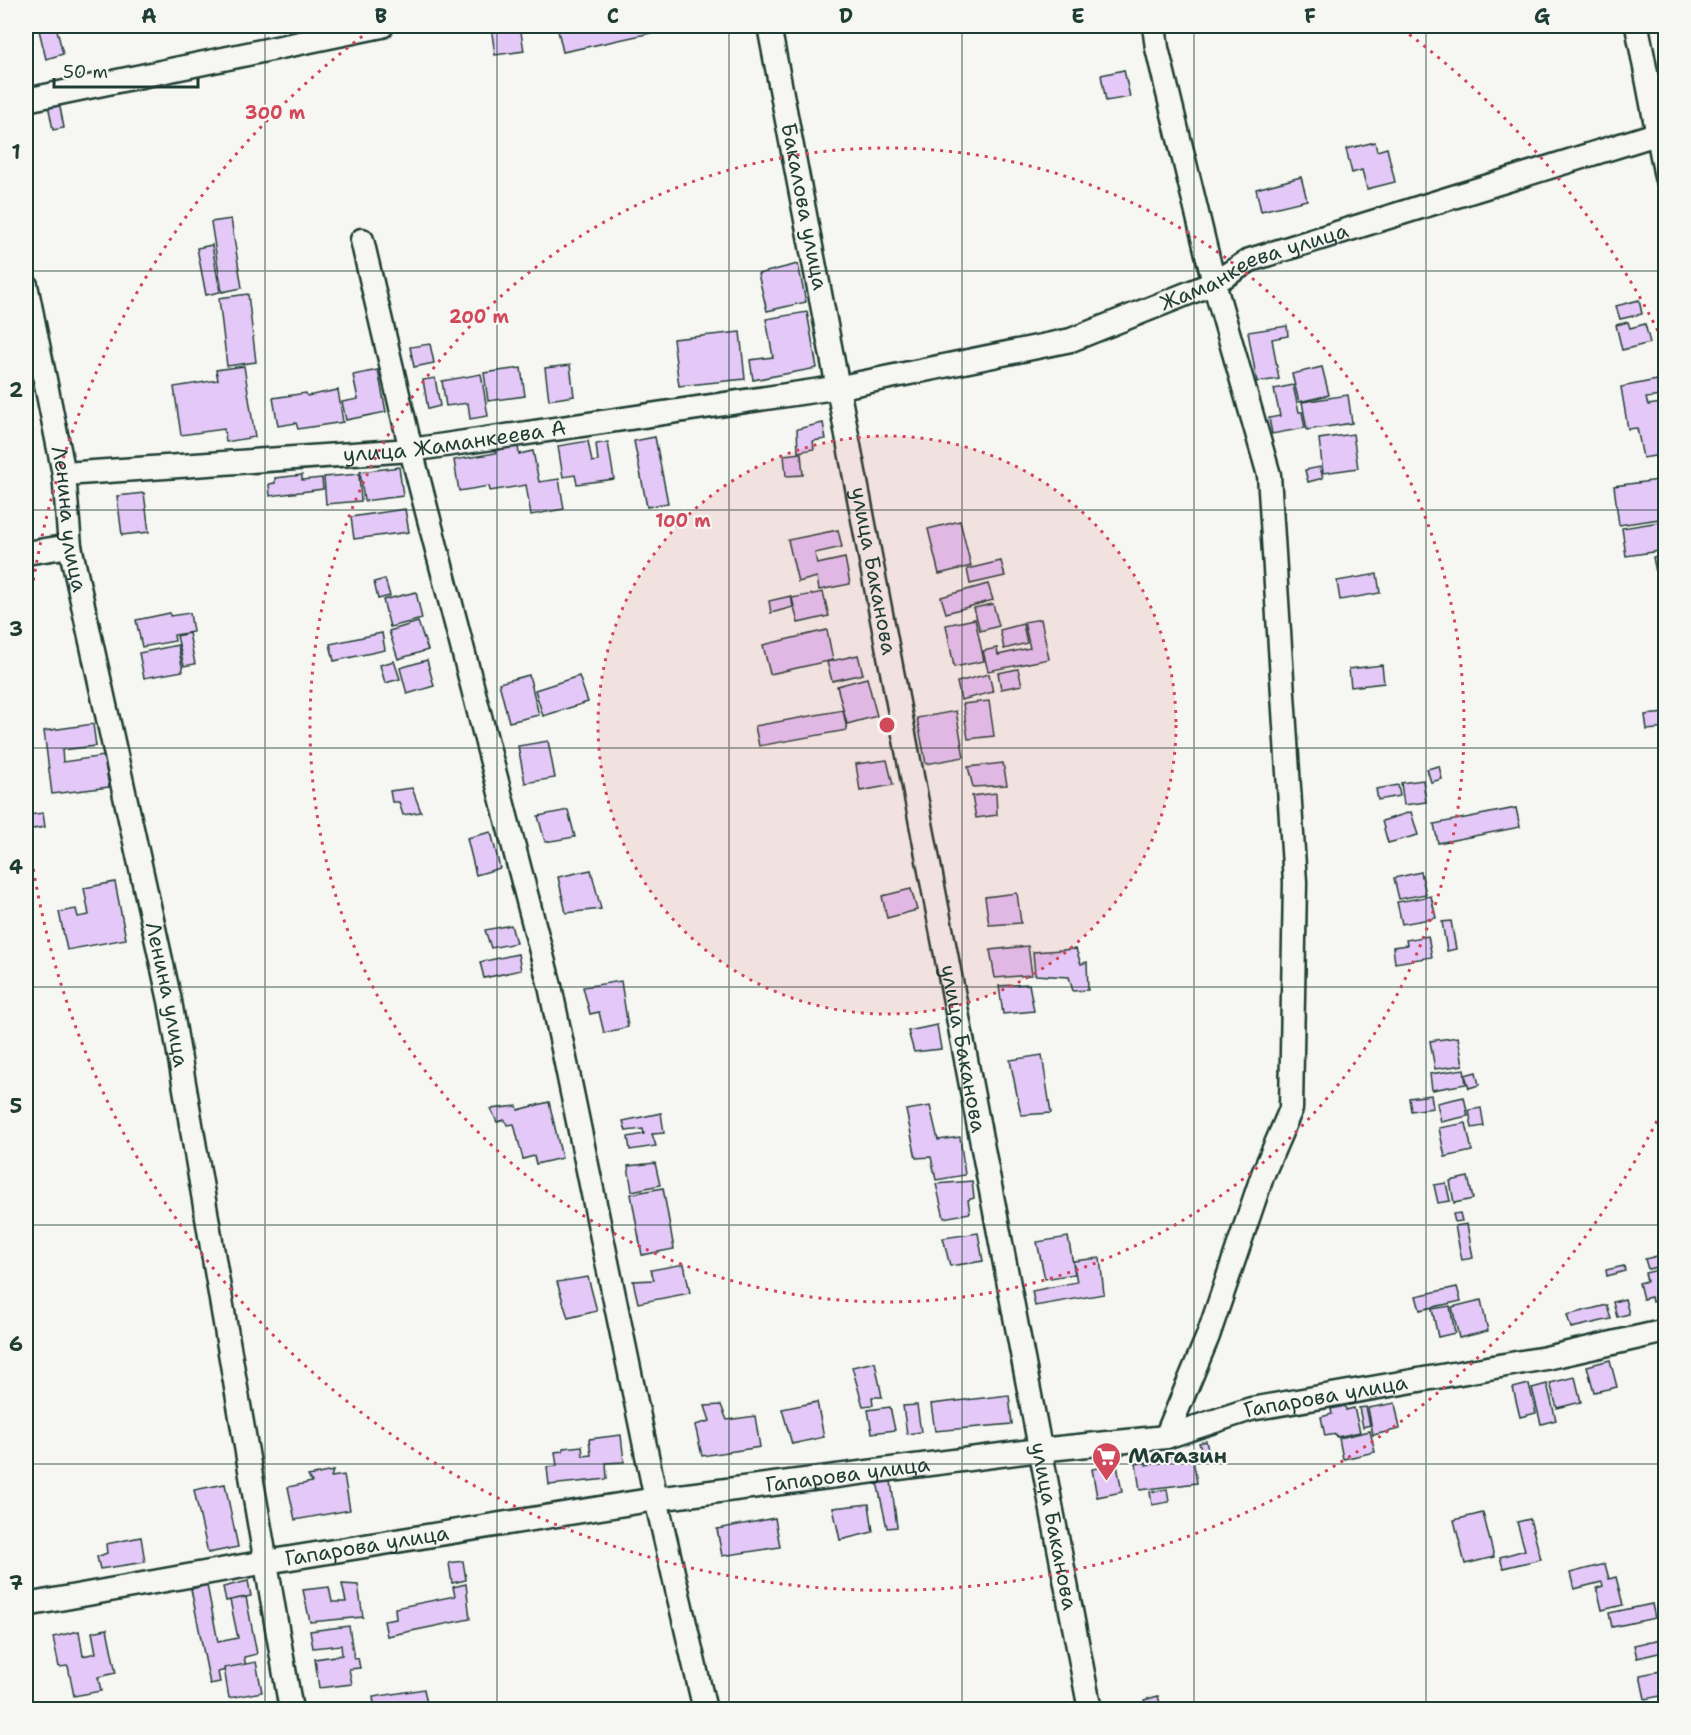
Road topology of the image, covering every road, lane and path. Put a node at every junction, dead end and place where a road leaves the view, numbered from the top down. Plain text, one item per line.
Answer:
1 (382, 26) edge
2 (769, 26) edge
3 (1154, 26) edge
4 (1637, 26) edge
5 (26, 100) edge
6 (1662, 132) edge
7 (1665, 177) edge
8 (363, 240) dead end
9 (1214, 283) junction
10 (26, 285) edge
11 (841, 387) junction
12 (411, 450) junction
13 (64, 474) junction
14 (70, 546) junction
15 (26, 553) edge
16 (1665, 1331) edge
17 (1166, 1437) junction
18 (1039, 1450) junction
19 (656, 1499) junction
20 (266, 1562) junction
21 (26, 1605) edge
22 (291, 1710) edge
23 (705, 1710) edge
24 (1090, 1710) edge

1 - 5 street
2 - 11 street, Бакалова улица
3 - 9 street
4 - 6 street
6 - 7 street
6 - 9 street, Жаманкеева улица
8 - 12 street
9 - 11 street, Жаманкеева улица
9 - 17 street
10 - 13 street, Ленина улица
11 - 12 street, улица Жаманкеева А
11 - 18 street, улица Баканова
12 - 13 street, улица Жаманкеева А
12 - 19 street
13 - 14 street, Ленина улица
14 - 15 street
14 - 20 street, Ленина улица
16 - 17 street, Гапарова улица
17 - 18 street, Гапарова улица
18 - 19 street, Гапарова улица
18 - 24 street, улица Баканова
19 - 20 street, Гапарова улица
19 - 23 street
20 - 21 street, Гапарова улица
20 - 22 street, Ленина улица

